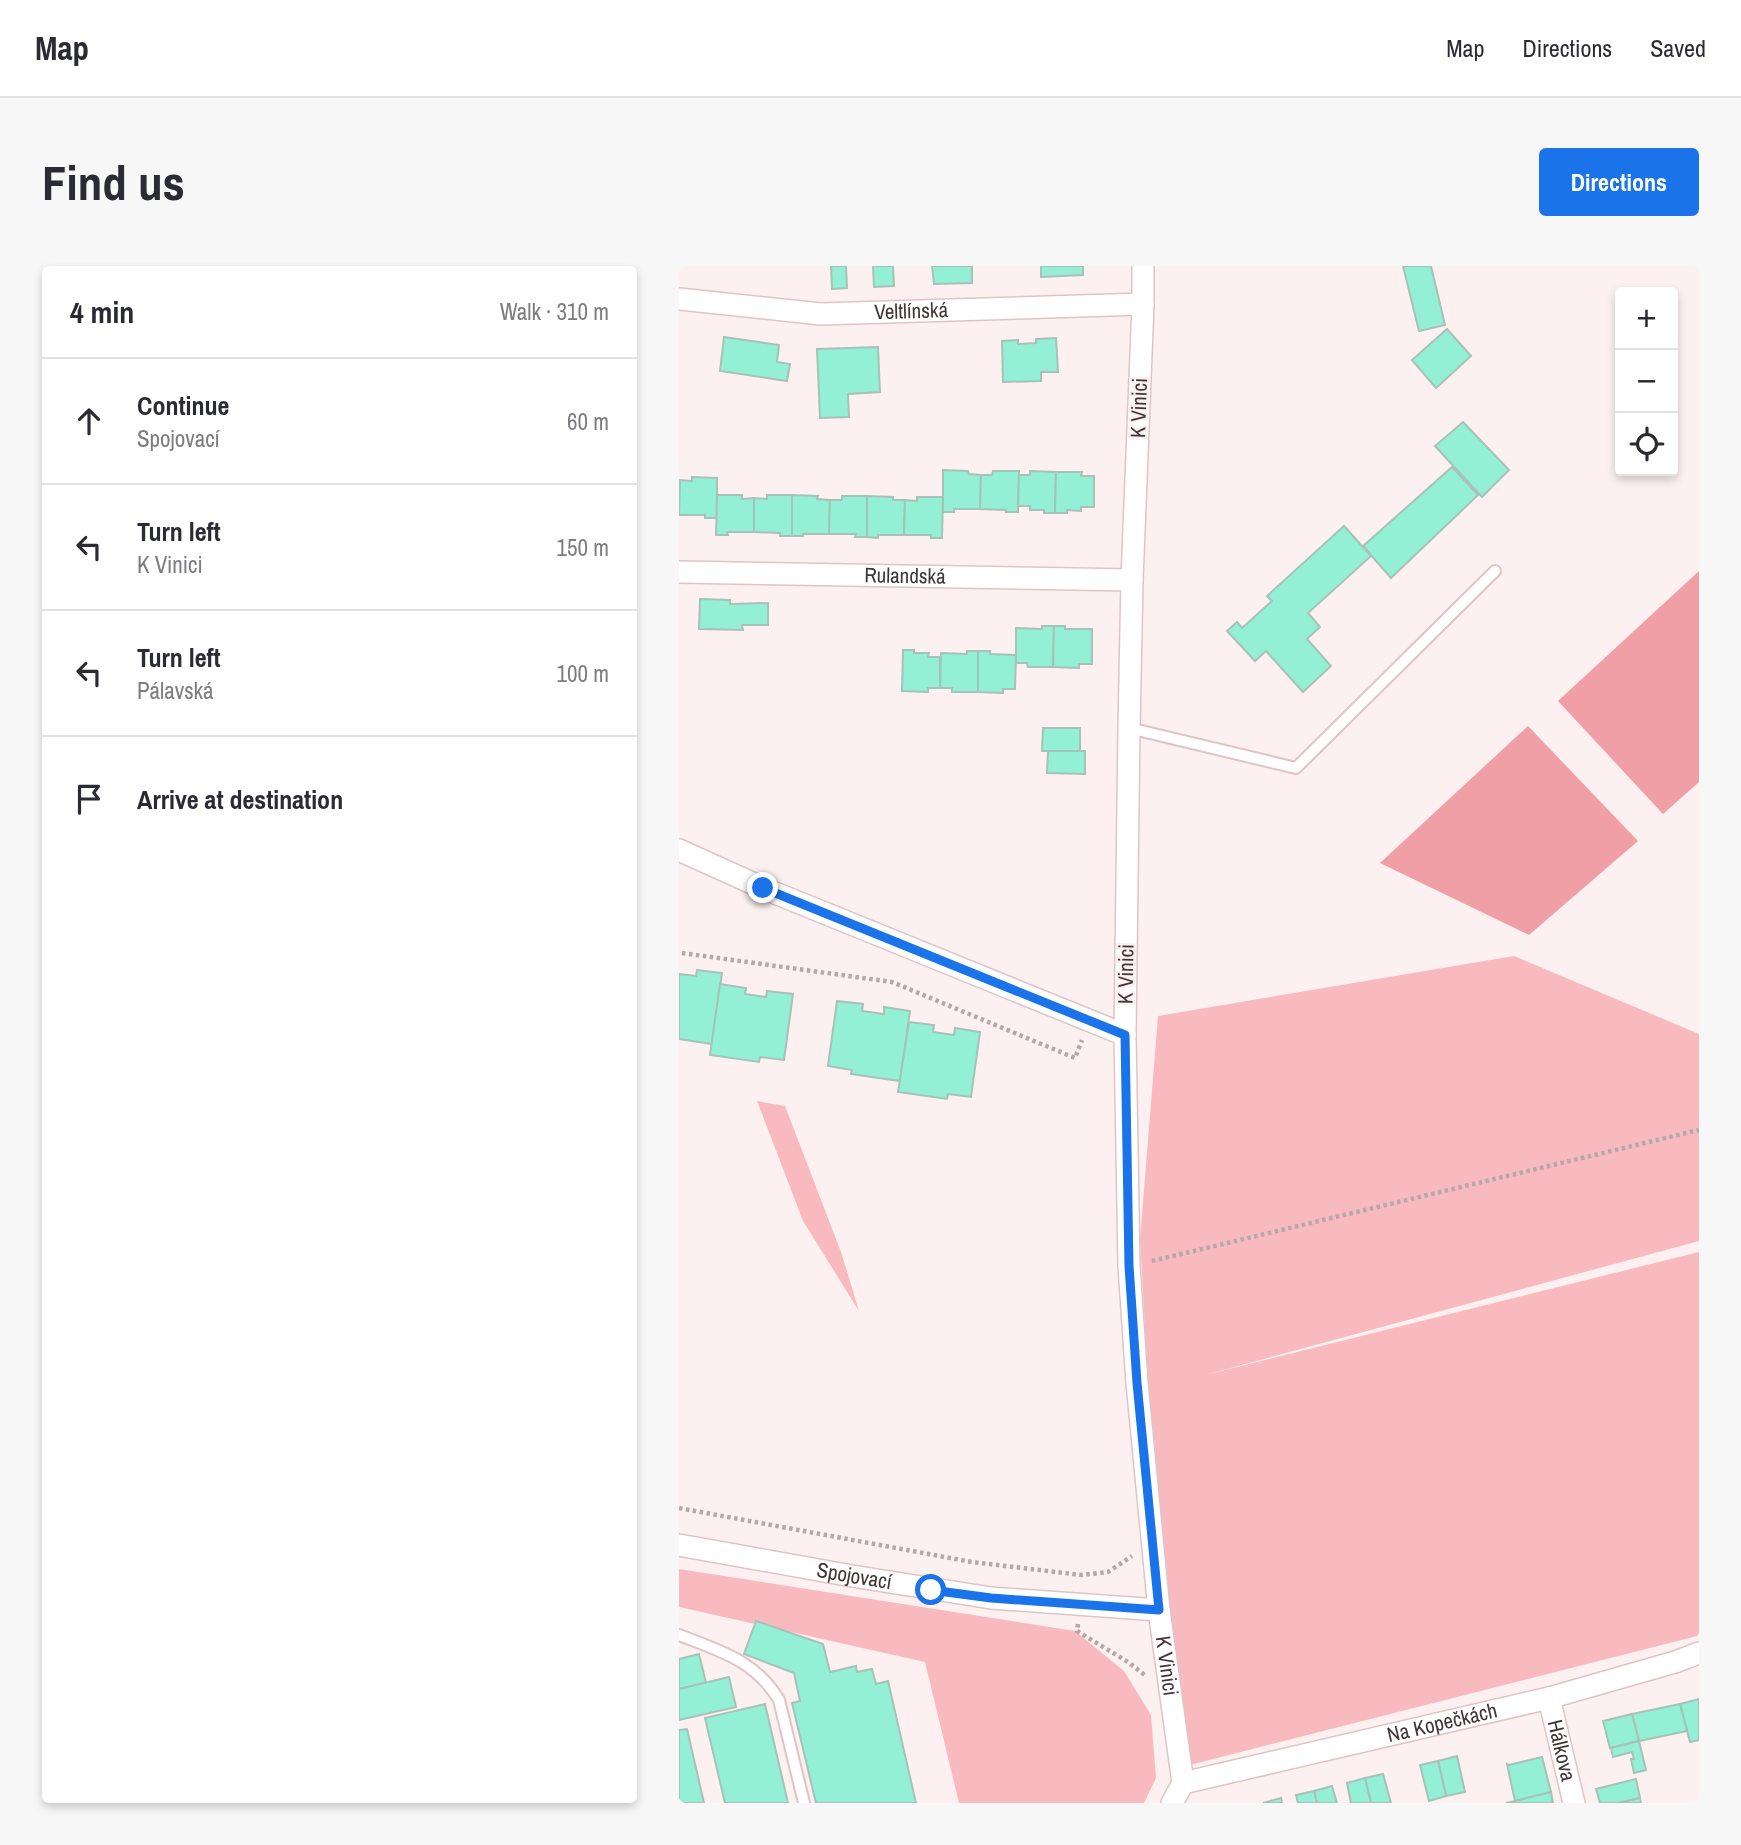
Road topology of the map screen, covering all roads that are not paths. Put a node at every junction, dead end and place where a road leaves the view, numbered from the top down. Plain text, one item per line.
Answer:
1 (1143, 266) edge
2 (679, 299) edge
3 (1143, 304) junction
4 (1495, 571) dead end
5 (679, 572) edge
6 (1132, 580) junction
7 (1129, 728) junction
8 (679, 850) edge
9 (1125, 1035) junction
10 (679, 1545) edge
11 (1159, 1610) junction
12 (679, 1635) edge
13 (1699, 1653) edge
14 (1549, 1698) junction
15 (1183, 1783) junction
16 (804, 1803) edge
17 (1172, 1803) edge
18 (1574, 1803) edge

1 - 3 street, K Vinici
2 - 3 street, Veltlínská
3 - 6 street, K Vinici
4 - 7 lane
5 - 6 street, Rulandská
6 - 7 street, K Vinici
7 - 9 street, K Vinici
8 - 9 street
9 - 11 street, K Vinici
10 - 11 street, Spojovací
11 - 15 street, K Vinici
12 - 16 lane
13 - 14 street, Na Kopečkách
14 - 15 street, Na Kopečkách
14 - 18 street, Hálkova
15 - 17 street

